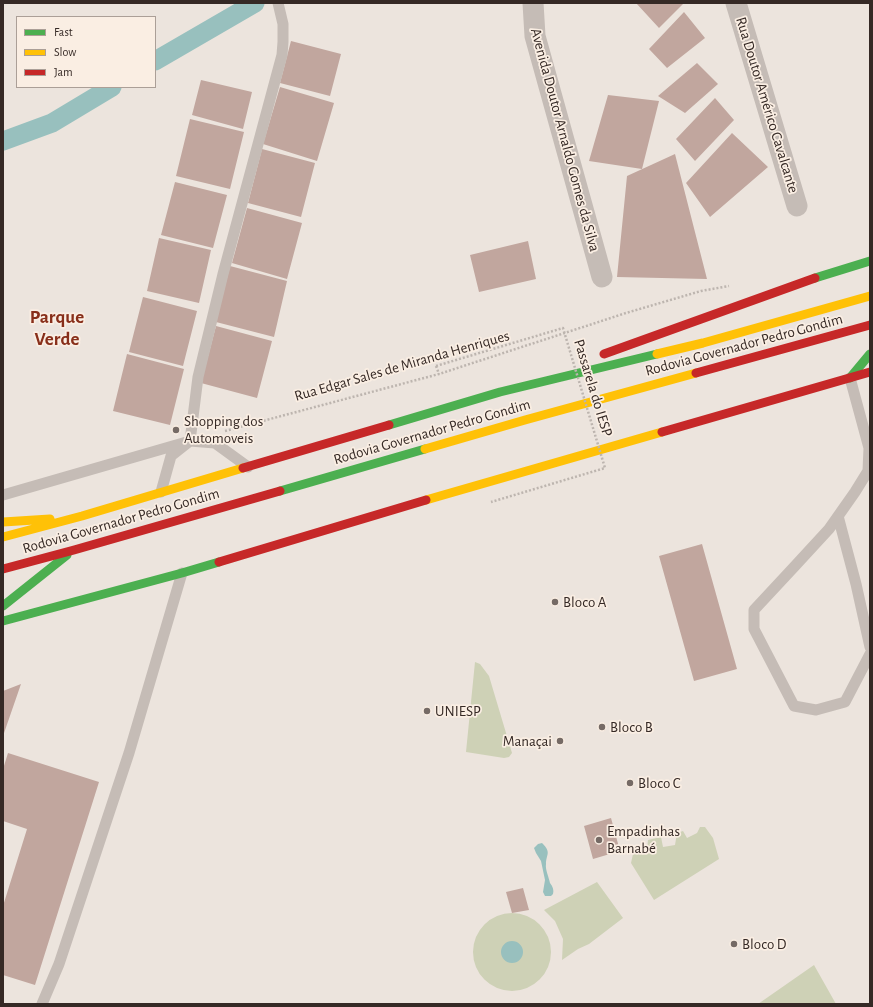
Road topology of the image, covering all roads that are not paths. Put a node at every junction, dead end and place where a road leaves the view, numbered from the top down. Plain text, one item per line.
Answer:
1 (278, 3) edge
2 (532, 3) edge
3 (736, 3) edge
4 (797, 206) dead end
5 (870, 261) edge
6 (602, 277) dead end
7 (870, 296) edge
8 (870, 325) edge
9 (870, 354) edge
10 (596, 357) dead end
11 (574, 365) dead end
12 (870, 372) edge
13 (850, 378) junction
14 (500, 392) junction
15 (190, 441) junction
16 (869, 448) edge
17 (248, 467) junction
18 (161, 492) junction
19 (3, 494) edge
20 (82, 516) junction
21 (838, 516) junction
22 (3, 522) edge
23 (3, 538) edge
24 (74, 550) junction
25 (3, 569) edge
26 (182, 573) junction
27 (3, 606) edge
28 (3, 621) edge
29 (870, 647) edge
30 (870, 654) edge
31 (42, 1004) edge

1 - 15 lane
2 - 6 street, Avenida Doutor Arnaldo Gomes da Silva
3 - 4 street, Rua Doutor Américo Cavalcante
5 - 10 main road
7 - 14 main road, Rodovia Governador Pedro Gondim
8 - 24 main road, Rodovia Governador Pedro Gondim
9 - 13 main road
11 - 14 main road
12 - 13 main road
13 - 16 lane
13 - 26 main road
14 - 17 main road, Rodovia Governador Pedro Gondim
15 - 17 lane
15 - 18 lane
15 - 19 lane
16 - 21 lane
17 - 18 main road, Rodovia Governador Pedro Gondim
18 - 20 main road, Rodovia Governador Pedro Gondim
20 - 22 main road
20 - 23 main road, Rodovia Governador Pedro Gondim
21 - 29 lane
21 - 30 lane
24 - 25 main road, Rodovia Governador Pedro Gondim
24 - 27 main road
26 - 28 main road
26 - 31 lane

